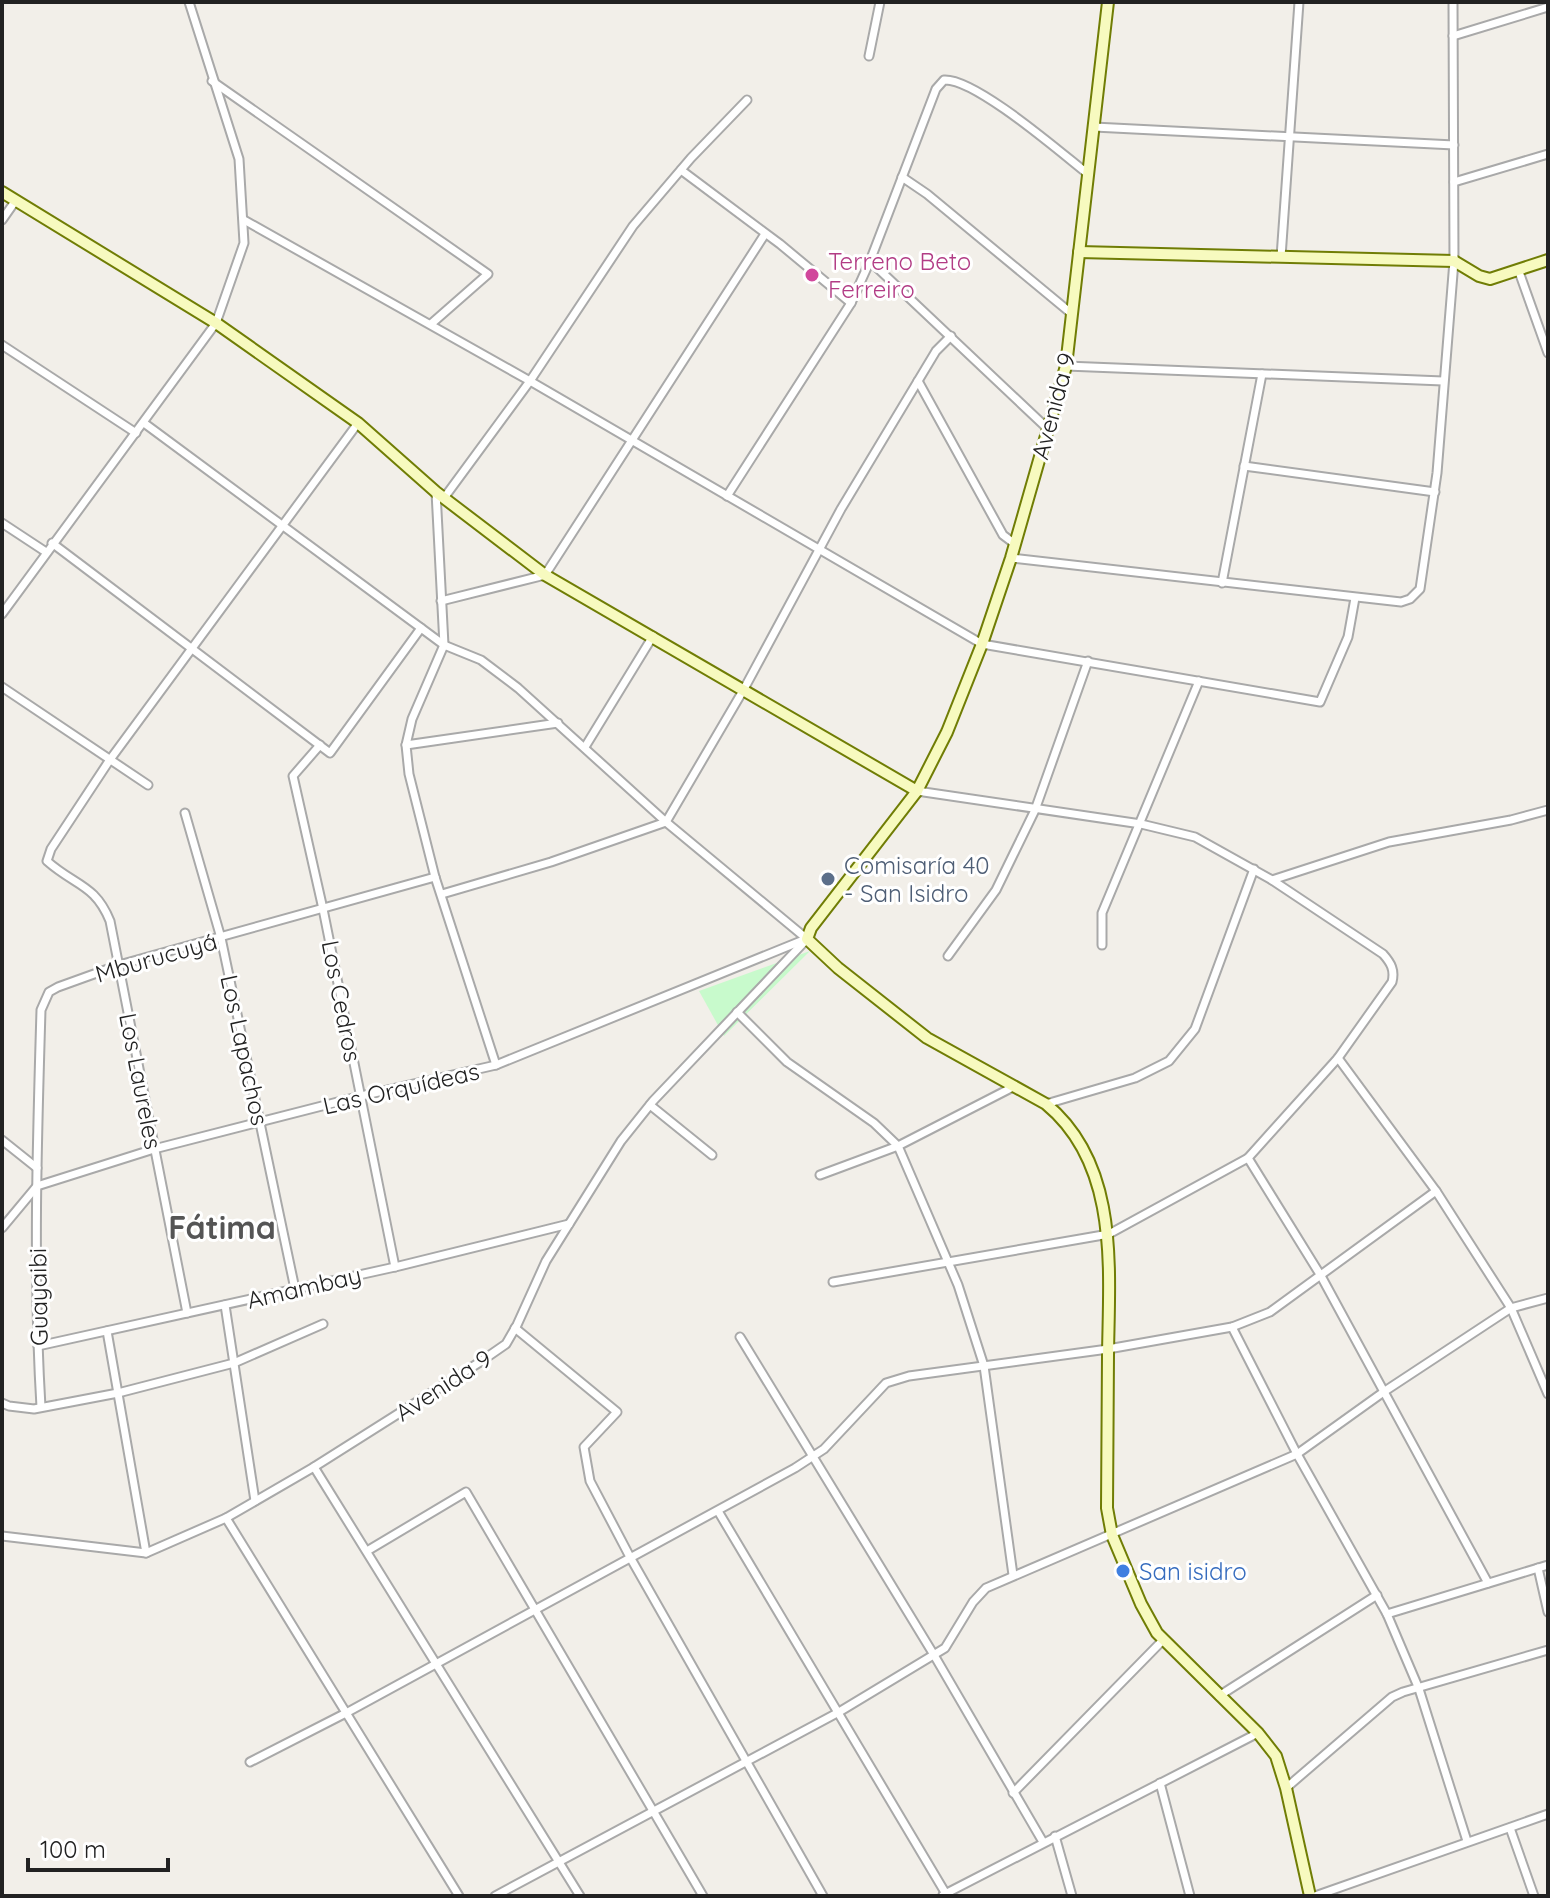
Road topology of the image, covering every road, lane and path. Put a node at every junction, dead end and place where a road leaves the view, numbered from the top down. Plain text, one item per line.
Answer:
1 (189, 2) edge
2 (880, 2) edge
3 (1108, 2) edge
4 (1299, 2) edge
5 (1453, 2) edge
6 (1548, 7) edge
7 (1453, 36) junction
8 (869, 56) dead end
9 (212, 81) junction
10 (747, 100) dead end
11 (1094, 127) junction
12 (1289, 136) junction
13 (1454, 145) junction
14 (1548, 154) edge
15 (681, 170) junction
16 (1088, 174) junction
17 (902, 177) junction
18 (1454, 182) junction
19 (2, 192) edge
20 (16, 200) junction
21 (2, 220) edge
22 (244, 220) junction
23 (765, 234) junction
24 (1079, 252) junction
25 (1281, 257) junction
26 (1548, 260) edge
27 (870, 261) junction
28 (1454, 261) junction
29 (1518, 269) junction
30 (851, 303) junction
31 (1074, 315) junction
32 (216, 323) junction
33 (431, 324) junction
34 (951, 336) junction
35 (2, 345) edge
36 (1548, 353) edge
37 (1066, 366) junction
38 (1262, 374) junction
39 (530, 381) junction
40 (918, 381) junction
41 (1443, 381) junction
42 (144, 423) junction
43 (358, 423) junction
44 (1049, 430) junction
45 (136, 433) junction
46 (631, 442) junction
47 (1244, 466) junction
48 (1435, 492) junction
49 (440, 495) junction
50 (727, 496) junction
51 (2, 523) edge
52 (284, 526) junction
53 (52, 543) junction
54 (1015, 544) junction
55 (820, 551) junction
56 (46, 552) junction
57 (1011, 558) junction
58 (545, 575) junction
59 (1222, 583) junction
60 (1355, 598) junction
61 (441, 601) junction
62 (2, 614) edge
63 (421, 628) junction
64 (653, 636) junction
65 (982, 644) junction
66 (444, 645) junction
67 (193, 648) junction
68 (1088, 661) junction
69 (1199, 681) junction
70 (2, 687) edge
71 (744, 689) junction
72 (558, 723) junction
73 (320, 745) junction
74 (406, 745) junction
75 (585, 747) junction
76 (109, 761) junction
77 (148, 785) dead end
78 (917, 791) junction
79 (1035, 810) junction
80 (1548, 810) edge
81 (185, 813) dead end
82 (666, 822) junction
83 (1141, 824) junction
84 (1254, 869) junction
85 (435, 877) junction
86 (1272, 880) junction
87 (442, 894) junction
88 (323, 909) junction
89 (221, 938) junction
90 (807, 939) junction
91 (1102, 945) dead end
92 (948, 956) dead end
93 (119, 965) junction
94 (737, 1012) junction
95 (1338, 1058) junction
96 (496, 1065) junction
97 (1013, 1087) junction
98 (361, 1096) junction
99 (1046, 1104) junction
100 (650, 1105) junction
101 (261, 1122) junction
102 (2, 1140) edge
103 (898, 1146) junction
104 (154, 1149) junction
105 (712, 1155) dead end
106 (1248, 1158) junction
107 (37, 1168) junction
108 (820, 1175) dead end
109 (37, 1186) junction
110 (1436, 1191) junction
111 (569, 1224) junction
112 (2, 1228) edge
113 (1109, 1234) junction
114 (948, 1262) junction
115 (395, 1267) junction
116 (1321, 1276) junction
117 (833, 1282) dead end
118 (295, 1289) junction
119 (1548, 1298) edge
120 (225, 1305) junction
121 (1511, 1308) junction
122 (187, 1313) junction
123 (323, 1324) dead end
124 (1232, 1327) junction
125 (515, 1328) junction
126 (107, 1331) junction
127 (740, 1337) dead end
128 (38, 1346) junction
129 (1108, 1349) junction
130 (234, 1363) junction
131 (984, 1366) junction
132 (1385, 1391) junction
133 (118, 1393) junction
134 (1548, 1394) edge
135 (2, 1403) edge
136 (41, 1407) junction
137 (1297, 1454) junction
138 (812, 1457) junction
139 (314, 1467) junction
140 (255, 1501) junction
141 (718, 1511) junction
142 (226, 1518) junction
143 (1112, 1535) junction
144 (2, 1536) edge
145 (367, 1551) junction
146 (146, 1553) junction
147 (630, 1557) junction
148 (1548, 1565) edge
149 (1538, 1568) junction
150 (1013, 1575) junction
151 (1488, 1583) junction
152 (1377, 1595) junction
153 (533, 1609) junction
154 (1548, 1612) edge
155 (1387, 1614) junction
156 (1163, 1640) junction
157 (1548, 1650) edge
158 (934, 1655) junction
159 (436, 1663) junction
160 (1419, 1689) junction
161 (1219, 1696) junction
162 (839, 1712) junction
163 (346, 1713) junction
164 (1258, 1733) junction
165 (746, 1760) junction
166 (250, 1762) dead end
167 (1160, 1783) junction
168 (1286, 1788) junction
169 (1013, 1793) junction
170 (652, 1812) junction
171 (1548, 1814) edge
172 (1510, 1828) junction
173 (1055, 1836) junction
174 (1467, 1841) junction
175 (1043, 1842) junction
176 (561, 1862) junction
177 (964, 1884) junction
178 (944, 1895) edge
179 (459, 1896) edge
180 (495, 1896) edge
181 (580, 1896) edge
182 (703, 1896) edge
183 (823, 1896) edge
184 (967, 1896) edge
185 (1072, 1896) edge
186 (1190, 1896) edge
187 (1313, 1896) edge
188 (1534, 1896) edge

1 - 9 street
2 - 8 street
3 - 11 main road, Avenida 9
4 - 12 street
5 - 7 street
6 - 7 street
7 - 13 street
9 - 22 street
9 - 33 street
10 - 15 street
11 - 12 street
11 - 16 main road, Avenida 9
12 - 13 street
12 - 25 street
13 - 18 street
14 - 18 street
15 - 23 street
15 - 39 street
16 - 17 street
16 - 24 main road, Avenida 9
17 - 27 street
17 - 31 street
18 - 28 street
19 - 20 main road
20 - 21 street
20 - 32 main road
22 - 32 street
22 - 33 street
23 - 30 street
23 - 46 street
24 - 25 main road
24 - 31 main road, Avenida 9
25 - 28 main road
26 - 29 main road
27 - 30 street
27 - 34 street
28 - 29 main road
28 - 41 street
29 - 36 street
30 - 50 street
31 - 37 main road, Avenida 9
32 - 42 street
32 - 43 main road
33 - 39 street
34 - 40 street
34 - 44 street
35 - 45 street
37 - 38 street
37 - 44 main road, Avenida 9
38 - 41 street
38 - 47 street
39 - 46 street
39 - 49 street
40 - 54 street
40 - 55 street
41 - 48 street
42 - 45 street
42 - 52 street
43 - 49 main road
43 - 52 street
44 - 54 main road, Avenida 9
45 - 53 street
46 - 50 street
46 - 58 street
47 - 48 street
47 - 59 street
48 - 60 street
49 - 58 main road
49 - 61 street
50 - 55 street
51 - 56 street
52 - 63 street
52 - 67 street
53 - 56 street
53 - 67 street
54 - 57 main road, Avenida 9
55 - 65 street
55 - 71 street
56 - 62 street
57 - 59 street
57 - 65 main road, Avenida 9
58 - 61 street
58 - 64 main road
59 - 60 street
60 - 69 street
61 - 66 street
63 - 66 street
63 - 73 street
64 - 71 main road
64 - 75 street
65 - 68 street
65 - 78 main road, Avenida 9
66 - 72 street
66 - 74 street
67 - 73 street
67 - 76 street
68 - 69 street
68 - 79 street
69 - 83 street
70 - 76 street
71 - 78 main road
71 - 82 street
72 - 74 street
72 - 75 street
73 - 88 street, Los Cedros
74 - 85 street
75 - 82 street
76 - 77 street
76 - 93 street, Los Laureles
78 - 79 street
78 - 90 main road, Avenida 9
79 - 83 street
79 - 92 street
80 - 86 street
81 - 89 street, Los Lapachos
82 - 87 street
82 - 90 street
83 - 84 street
83 - 91 street
84 - 86 street
84 - 99 street
85 - 87 street
85 - 88 street, Mburucuyá
86 - 95 street
87 - 96 street
88 - 89 street, Mburucuyá
88 - 98 street, Los Cedros
89 - 93 street, Mburucuyá
89 - 101 street, Los Lapachos
90 - 94 street, Avenida 9
90 - 96 street, Las Orquídeas
90 - 97 main road
93 - 104 street, Los Laureles
93 - 107 street, Mburucuyá
94 - 100 street, Avenida 9
94 - 103 street
95 - 106 street
95 - 110 street
96 - 98 street, Las Orquídeas
97 - 99 main road
97 - 103 street
98 - 101 street, Las Orquídeas
98 - 115 street, Los Cedros
99 - 113 main road
100 - 105 street
100 - 111 street, Avenida 9
101 - 104 street, Las Orquídeas
101 - 118 street, Los Lapachos
102 - 107 street
103 - 108 street
103 - 114 street
104 - 109 street, Las Orquídeas
104 - 122 street, Los Laureles
106 - 113 street
106 - 116 street
107 - 109 street, Mburucuyá
109 - 112 street
109 - 128 street, Guayaibi
110 - 116 street
110 - 121 street
111 - 115 street, Amambay
111 - 125 street, Avenida 9
113 - 114 street
113 - 129 main road
114 - 117 street
114 - 131 street
115 - 118 street, Amambay
116 - 124 street
116 - 132 street
118 - 120 street, Amambay
119 - 121 street
120 - 122 street, Amambay
120 - 130 street
121 - 132 street
121 - 134 street
122 - 126 street, Amambay
123 - 130 street
124 - 129 street
124 - 137 street
125 - 139 street, Avenida 9
125 - 147 street
126 - 128 street, Amambay
126 - 133 street
127 - 138 street
128 - 136 street, Guayaibi
129 - 131 street
129 - 143 main road
130 - 133 street
130 - 140 street
131 - 138 street
131 - 150 street
132 - 137 street
132 - 151 street
133 - 136 street
133 - 146 street
135 - 136 street
137 - 143 street
137 - 152 street
138 - 141 street
138 - 158 street
139 - 140 street, Avenida 9
139 - 145 street
140 - 142 street, Avenida 9
141 - 147 street
141 - 162 street
142 - 146 street, Avenida 9
142 - 163 street
143 - 150 street
143 - 156 main road
144 - 146 street
145 - 153 street
145 - 159 street
147 - 153 street
147 - 165 street
148 - 149 street
149 - 151 street
149 - 154 street
150 - 158 street
151 - 155 street
152 - 155 street
152 - 161 street
153 - 159 street
153 - 170 street
155 - 160 street
156 - 161 main road
156 - 169 street
157 - 160 street
158 - 162 street
158 - 169 street
159 - 163 street
159 - 176 street
160 - 168 street
160 - 174 street
161 - 164 main road
162 - 165 street
162 - 178 street
163 - 166 street
163 - 179 street
164 - 167 street
164 - 168 main road
165 - 170 street
165 - 183 street
167 - 173 street
167 - 186 street
168 - 187 main road
169 - 175 street
170 - 176 street
170 - 182 street
171 - 172 street
172 - 174 street
172 - 188 street
173 - 175 street
173 - 185 street
174 - 187 street
175 - 177 street
176 - 180 street
176 - 181 street
177 - 178 street
177 - 184 street

